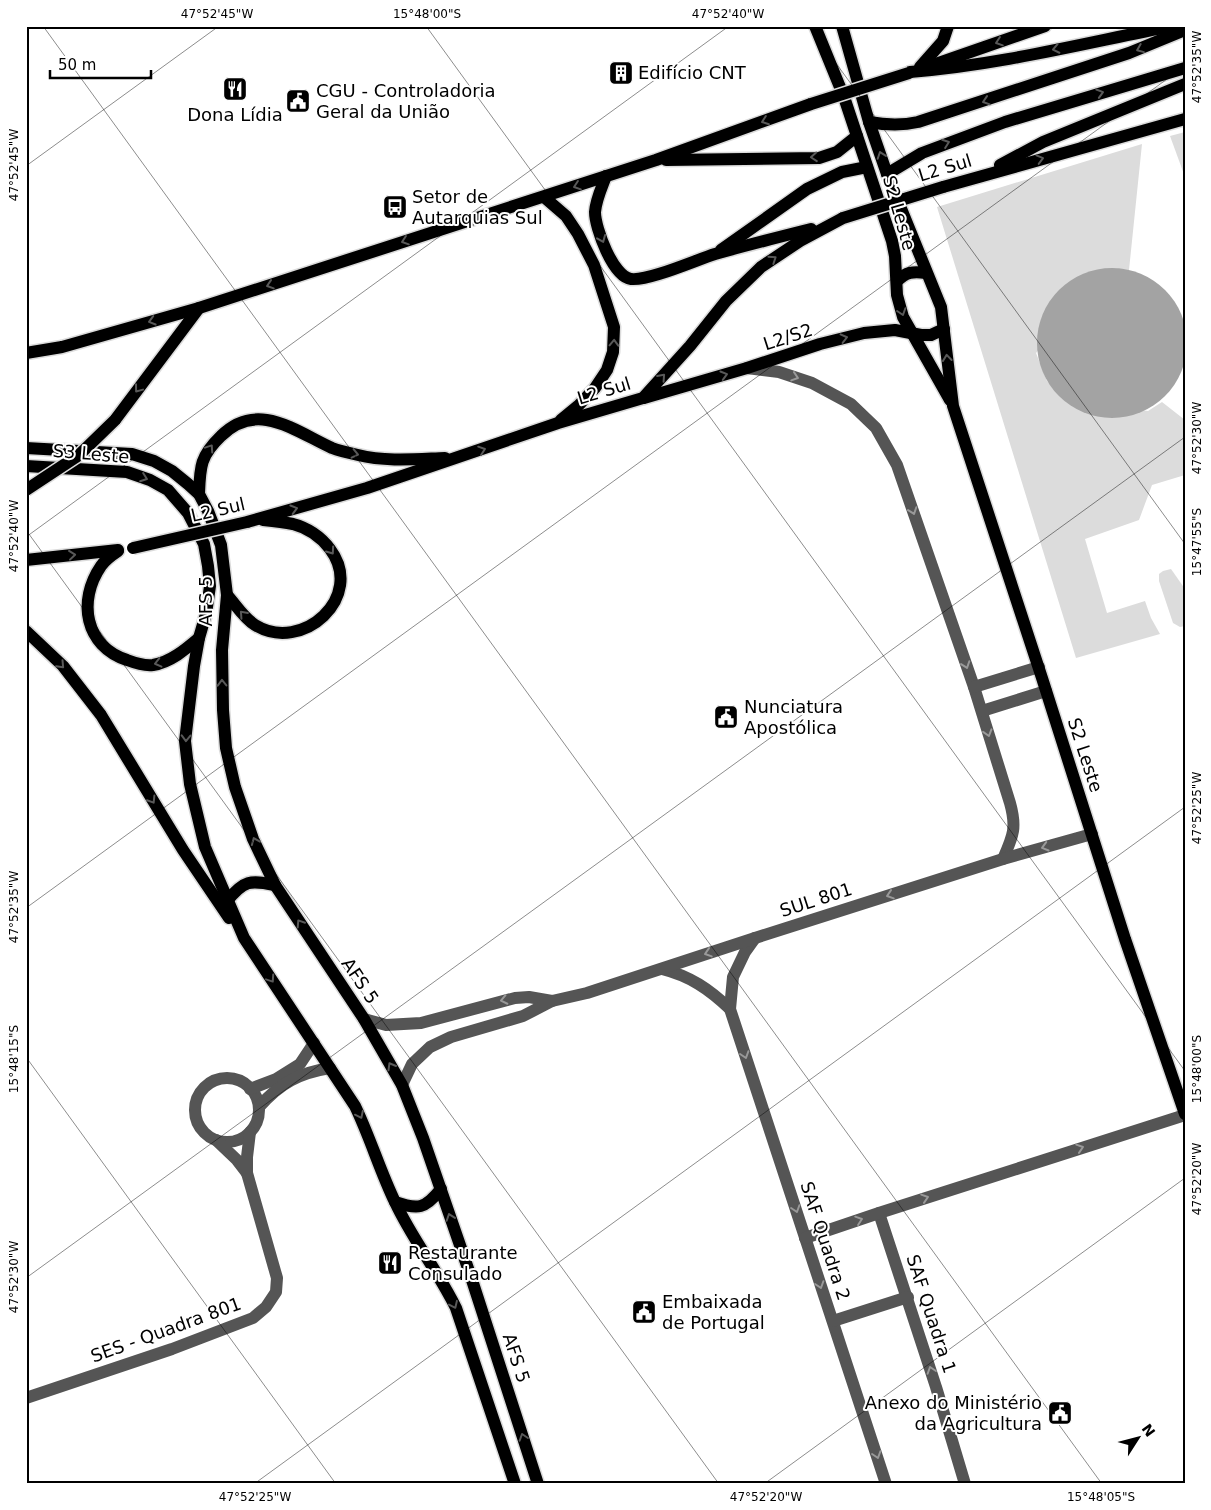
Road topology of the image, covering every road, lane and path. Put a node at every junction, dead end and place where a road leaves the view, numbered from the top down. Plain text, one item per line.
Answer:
1 (815, 26) edge
2 (842, 26) edge
3 (948, 26) edge
4 (1045, 26) edge
5 (1172, 26) edge
6 (1185, 30) edge
7 (1185, 68) edge
8 (912, 72) junction
9 (1185, 84) edge
10 (1185, 120) edge
11 (869, 122) junction
12 (857, 136) junction
13 (656, 160) junction
14 (867, 167) junction
15 (887, 174) junction
16 (980, 175) junction
17 (606, 176) junction
18 (544, 197) junction
19 (838, 221) junction
20 (715, 254) junction
21 (926, 273) junction
22 (897, 281) junction
23 (199, 308) junction
24 (944, 329) junction
25 (912, 332) junction
26 (26, 353) edge
27 (747, 368) junction
28 (643, 398) junction
29 (953, 406) junction
30 (558, 423) junction
31 (26, 448) edge
32 (459, 458) junction
33 (26, 466) edge
34 (26, 490) edge
35 (199, 494) junction
36 (252, 521) junction
37 (118, 550) junction
38 (26, 560) edge
39 (227, 595) junction
40 (26, 631) edge
41 (199, 638) junction
42 (1039, 667) junction
43 (974, 686) junction
44 (1046, 691) junction
45 (982, 711) junction
46 (1092, 834) junction
47 (1003, 859) junction
48 (275, 885) junction
49 (227, 901) junction
50 (244, 938) junction
51 (755, 938) junction
52 (662, 969) junction
53 (552, 1002) junction
54 (476, 1008) junction
55 (730, 1008) junction
56 (364, 1020) junction
57 (482, 1028) junction
58 (314, 1043) junction
59 (330, 1068) junction
60 (402, 1085) junction
61 (250, 1089) junction
62 (259, 1107) junction
63 (1185, 1114) edge
64 (250, 1132) junction
65 (216, 1140) junction
66 (247, 1173) junction
67 (441, 1189) junction
68 (395, 1202) junction
69 (879, 1213) junction
70 (805, 1238) junction
71 (908, 1297) junction
72 (833, 1321) junction
73 (26, 1398) edge
74 (515, 1484) edge
75 (538, 1484) edge
76 (886, 1484) edge
77 (965, 1484) edge

1 - 12 main road, S2 Leste
2 - 11 main road, S2 Leste
3 - 8 main road
4 -> 8 main road
5 -> 8 main road
6 -> 11 main road
15 -> 7 main road
8 -> 13 main road, bridge
9 - 16 main road
16 -> 10 main road, L2 Sul
15 -> 11 main road, S2 Leste
12 -> 13 main road
12 - 14 main road, S2 Leste
13 - 17 main road
14 - 20 main road
14 - 22 main road, S2 Leste
15 - 21 main road, S2 Leste
16 - 19 main road, L2 Sul, bridge
17 -> 18 main road
17 -> 20 main road
18 -> 23 main road
30 -> 18 main road
19 - 20 main road
28 -> 19 main road, L2 Sul
21 - 22 main road
21 - 24 main road, S2 Leste
22 -> 25 main road, S2 Leste
23 -> 26 main road
23 -> 34 main road, bridge
24 - 25 main road, L2/S2
29 -> 24 main road, S2 Leste
27 -> 25 main road, L2/S2
25 - 29 main road, S2 Leste
28 -> 27 main road, L2/S2
27 -> 43 street
28 - 30 main road, L2 Sul
29 - 42 main road, S2 Leste
32 -> 30 main road, L2 Sul
31 - 35 main road, S3 Leste
35 -> 32 main road
36 -> 32 main road, L2 Sul
33 -> 41 main road, S3 Leste
35 - 39 main road, AFS 5
36 - 37 main road, L2 Sul, bridge
36 -> 39 main road
38 -> 37 main road, L2 Sul
41 -> 37 main road
48 -> 39 main road, AFS 5
40 -> 50 main road
41 -> 49 main road, AFS 5
42 - 43 street
42 - 44 main road, S2 Leste
43 - 45 street
44 - 45 street
44 - 46 main road, S2 Leste
45 -> 47 street
46 -> 47 street, SUL 801
46 - 63 main road, S2 Leste
47 -> 51 street, SUL 801
48 - 49 main road
56 -> 48 main road, AFS 5
49 - 50 main road, AFS 5
50 -> 58 main road, AFS 5
51 -> 52 street, SUL 801
51 - 55 street, SAF Quadra 2
52 - 53 street, SUL 801
52 - 55 street
53 -> 54 street, SUL 801
53 - 57 street, SUL 801
54 - 56 street, SUL 801
54 - 57 street
55 -> 70 street, SAF Quadra 2
60 -> 56 main road, AFS 5
57 - 60 street, SUL 801
58 - 59 main road, AFS 5
58 - 61 street
59 - 62 street
59 -> 68 main road, AFS 5
60 - 67 main road, AFS 5
61 - 62 street
61 - 65 street
62 - 64 street
69 -> 63 street
64 - 65 street
64 - 66 street, SES - Quadra 801
65 - 66 street, SES - Quadra 801
66 - 73 street, SES - Quadra 801
67 - 68 main road
75 -> 67 main road, AFS 5
68 -> 74 main road, AFS 5
70 -> 69 street
69 - 71 street, SAF Quadra 1
70 -> 72 street, SAF Quadra 2
71 - 72 street
77 -> 71 street, SAF Quadra 1
72 -> 76 street, SAF Quadra 2

